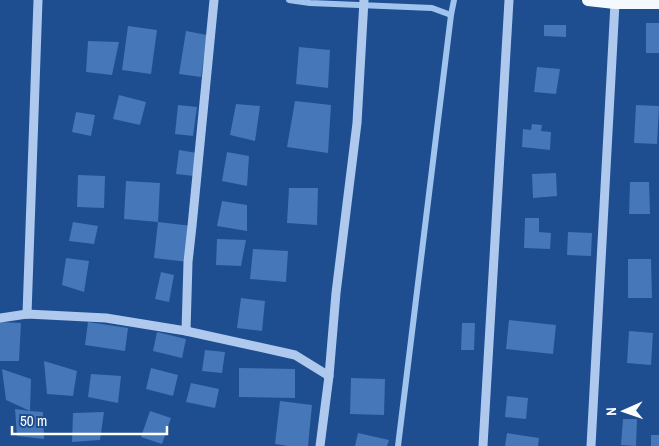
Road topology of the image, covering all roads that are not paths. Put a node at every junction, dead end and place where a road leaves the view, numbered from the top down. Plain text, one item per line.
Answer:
1 (38, 0) edge
2 (214, 0) edge
3 (364, 0) edge
4 (509, 0) edge
5 (588, 0) edge
6 (659, 2) edge
7 (615, 3) junction
8 (27, 314) junction
9 (0, 318) edge
10 (186, 331) junction
11 (329, 376) junction
12 (320, 446) edge
13 (483, 446) edge
14 (591, 446) edge

1 - 8 street
2 - 10 street
3 - 11 street
4 - 13 street
5 - 7 main road
6 - 7 main road
7 - 14 street
8 - 9 street
8 - 10 street
10 - 11 street
11 - 12 street

